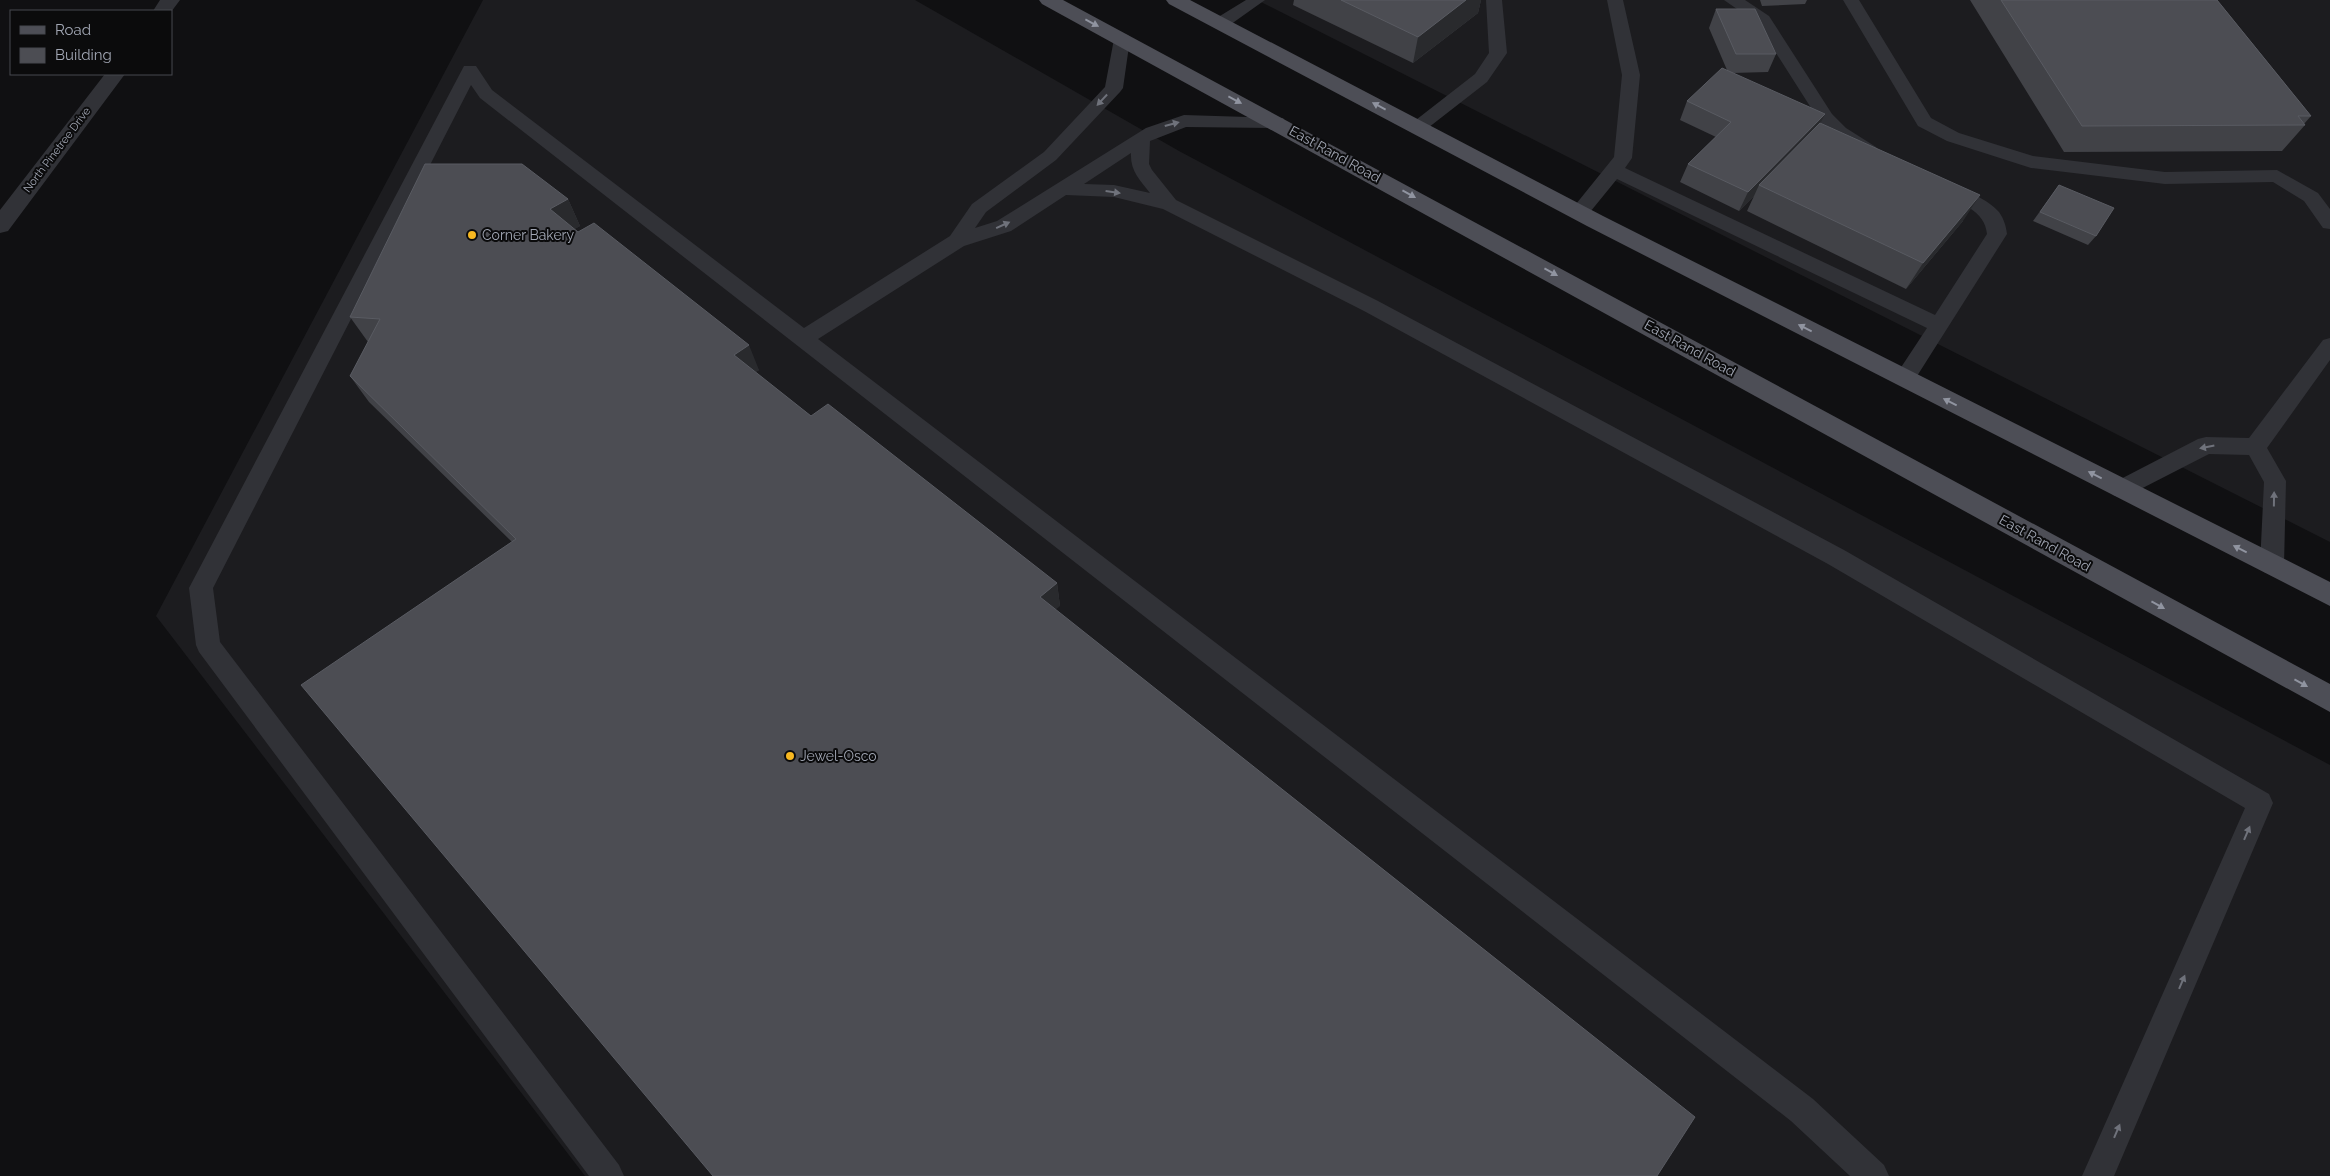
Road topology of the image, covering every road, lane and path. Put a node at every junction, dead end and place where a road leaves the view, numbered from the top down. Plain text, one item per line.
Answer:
1 (1049, 0) edge
2 (1176, 0) edge
3 (1257, 0) edge
4 (1494, 0) edge
5 (1615, 0) edge
6 (1732, 0) edge
7 (1851, 0) edge
8 (1221, 23) junction
9 (1122, 39) junction
10 (114, 75) edge
11 (1277, 122) junction
12 (1418, 127) junction
13 (1141, 140) junction
14 (1887, 160) edge
15 (1614, 170) junction
16 (1929, 181) edge
17 (1065, 189) junction
18 (1169, 204) junction
19 (1579, 212) junction
20 (2330, 223) edge
21 (0, 226) edge
22 (957, 241) junction
23 (1939, 325) junction
24 (802, 339) junction
25 (2330, 346) edge
26 (1905, 378) junction
27 (2255, 447) junction
28 (2121, 488) junction
29 (2272, 566) junction
30 (2330, 595) edge
31 (2330, 700) edge
32 (608, 1176) edge
33 (1874, 1176) edge
34 (2098, 1176) edge

1 -> 9 main road, East Rand Road
2 - 8 main road
3 - 8 lane
4 - 12 lane
5 - 15 lane
6 - 14 lane
7 - 20 lane
12 -> 8 main road
9 -> 11 main road, East Rand Road
9 -> 22 lane
10 - 21 street, North Pinetree Drive
13 -> 11 lane
11 -> 31 main road, East Rand Road
12 - 19 main road
13 - 17 lane
13 - 18 lane
15 - 19 lane
15 - 23 lane
16 - 23 lane
17 -> 18 lane
22 -> 17 lane
34 -> 18 lane
26 -> 19 main road
22 - 24 lane
23 - 26 lane
24 - 32 lane
24 - 33 lane
25 - 27 lane
28 -> 26 main road
27 -> 28 lane
29 -> 27 lane
29 -> 28 main road
29 - 30 main road

